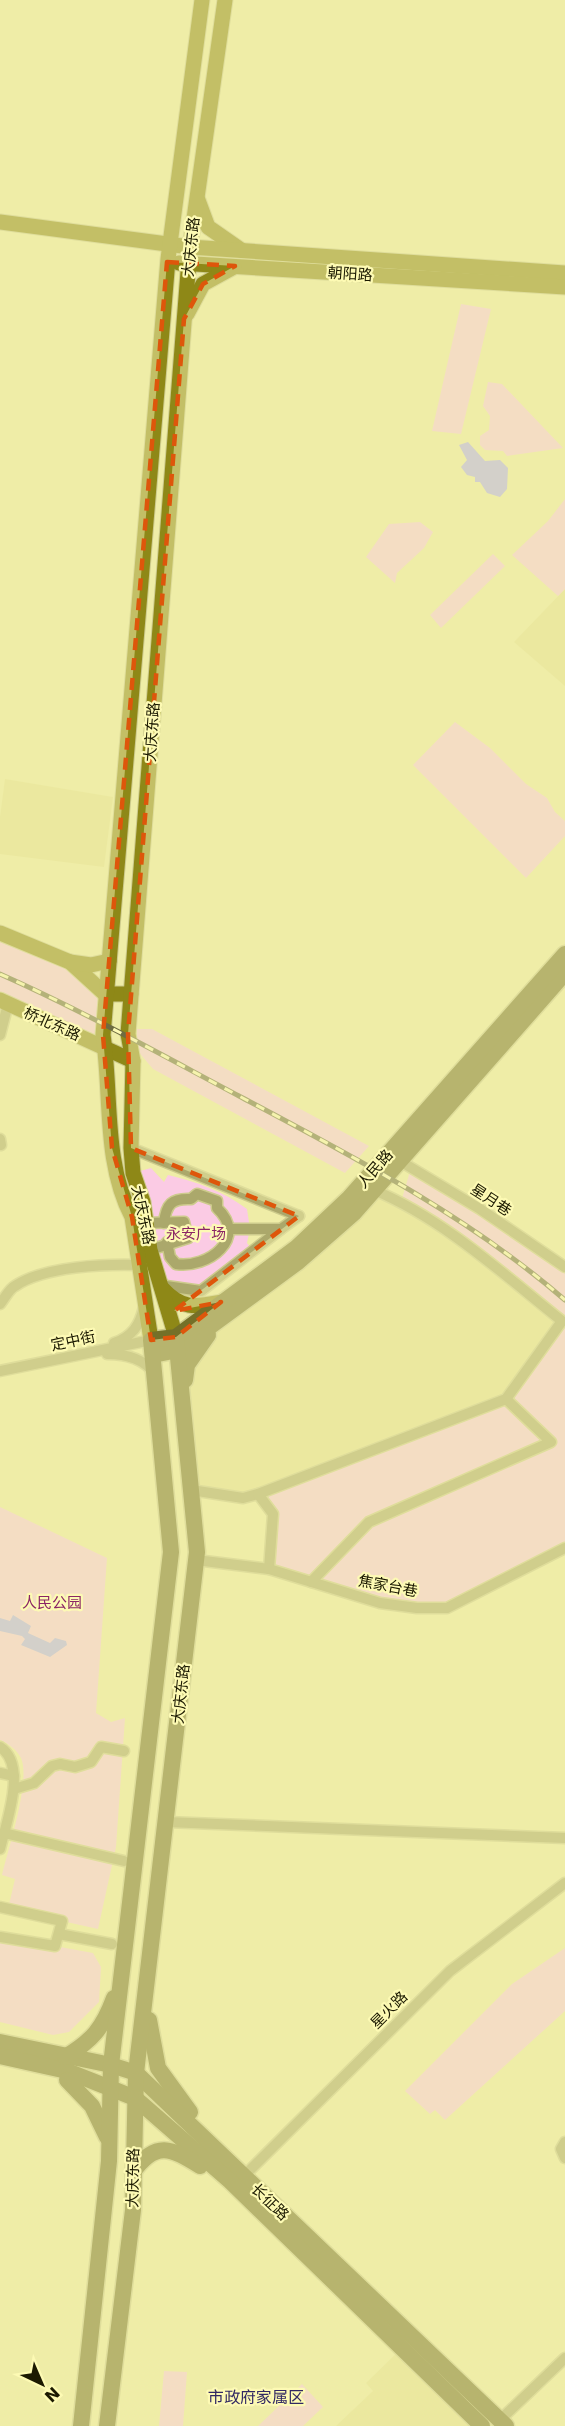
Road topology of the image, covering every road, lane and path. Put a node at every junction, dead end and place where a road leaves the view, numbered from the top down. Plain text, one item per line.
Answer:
1 (202, 0) edge
2 (225, 0) edge
3 (197, 198) junction
4 (0, 222) edge
5 (144, 241) junction
6 (170, 244) junction
7 (190, 247) junction
8 (241, 250) junction
9 (167, 262) junction
10 (189, 264) junction
11 (235, 266) junction
12 (565, 273) edge
13 (565, 287) edge
14 (184, 319) junction
15 (0, 933) edge
16 (565, 954) edge
17 (109, 961) junction
18 (70, 962) junction
19 (565, 973) edge
20 (105, 994) junction
21 (131, 994) junction
22 (4, 1002) edge
23 (0, 1035) edge
24 (105, 1048) junction
25 (133, 1061) junction
26 (131, 1148) junction
27 (400, 1161) junction
28 (374, 1191) junction
29 (146, 1223) junction
30 (164, 1223) junction
31 (230, 1229) junction
32 (281, 1229) junction
33 (168, 1242) junction
34 (150, 1250) junction
35 (140, 1265) junction
36 (565, 1268) edge
37 (159, 1285) junction
38 (146, 1303) junction
39 (0, 1304) edge
40 (224, 1307) junction
41 (177, 1343) junction
42 (152, 1347) junction
43 (82, 1354) junction
44 (0, 1371) edge
45 (155, 1375) junction
46 (506, 1399) junction
47 (183, 1402) junction
48 (191, 1490) junction
49 (258, 1494) junction
50 (565, 1548) edge
51 (196, 1560) junction
52 (269, 1569) junction
53 (311, 1582) junction
54 (0, 1747) edge
55 (124, 1751) dead end
56 (0, 1773) edge
57 (14, 1776) junction
58 (14, 1789) junction
59 (166, 1822) junction
60 (4, 1833) junction
61 (565, 1838) edge
62 (0, 1849) edge
63 (124, 1861) dead end
64 (565, 1883) edge
65 (0, 1907) edge
66 (58, 1934) junction
67 (0, 1937) edge
68 (112, 1944) dead end
69 (122, 1977) junction
70 (146, 1998) junction
71 (0, 2043) edge
72 (0, 2056) edge
73 (0, 2064) edge
74 (111, 2065) junction
75 (66, 2069) junction
76 (136, 2073) junction
77 (104, 2084) junction
78 (135, 2098) junction
79 (109, 2140) junction
80 (565, 2142) edge
81 (565, 2158) edge
82 (133, 2172) junction
83 (247, 2173) junction
84 (230, 2181) junction
85 (277, 2208) junction
86 (565, 2358) edge
87 (503, 2423) edge
88 (81, 2426) edge
89 (107, 2426) edge
90 (482, 2426) edge

1 - 6 main road, 大庆东路
2 - 3 main road, 大庆东路
3 - 7 main road, 大庆东路
3 - 8 main road
4 - 5 main road, 朝阳路
5 - 6 main road, 朝阳路
5 - 9 main road
6 - 7 main road, 朝阳路
6 - 9 main road, 大庆东路
7 - 8 main road, 朝阳路
7 - 10 main road, 大庆东路
8 - 12 main road, 朝阳路
9 - 10 main road, 朝阳路
9 - 17 main road, 大庆东路
10 - 11 main road, 朝阳路
10 - 14 main road, 大庆东路
11 - 13 main road, 朝阳路
11 - 14 main road
14 - 21 main road, 大庆东路
15 - 18 main road
16 - 40 main road, 人民路
17 - 18 main road
17 - 20 main road, 大庆东路
18 - 20 main road
19 - 27 main road, 人民路
20 - 21 main road
20 - 24 main road, 大庆东路
21 - 25 main road, 大庆东路
22 - 23 street
22 - 24 main road, 桥北东路
24 - 25 main road, 桥北东路
24 - 35 main road, 大庆东路
25 - 26 main road, 大庆东路
26 - 29 main road, 大庆东路
26 - 32 street
27 - 28 main road, 人民路
27 - 36 street, 星月巷
28 - 40 main road, 人民路
28 - 46 street
29 - 30 street
29 - 34 main road, 大庆东路
30 - 31 street
30 - 33 street
31 - 32 street
31 - 33 street
32 - 37 street
33 - 34 street
34 - 37 main road, 大庆东路
35 - 38 main road, 大庆东路
35 - 39 street
37 - 40 main road
37 - 41 main road, 大庆东路
38 - 42 main road, 大庆东路
38 - 43 street
40 - 41 main road, 人民路
40 - 47 main road
41 - 42 main road, 人民路
41 - 47 main road, 大庆东路
42 - 43 street, 定中街
42 - 45 main road, 大庆东路
43 - 44 street, 定中街
43 - 45 street
45 - 69 main road, 大庆东路
46 - 49 street
46 - 53 street
47 - 48 main road, 大庆东路
48 - 49 street
48 - 51 main road, 大庆东路
49 - 52 street
50 - 53 street, 焦家台巷
51 - 52 street, 焦家台巷
51 - 59 main road, 大庆东路
52 - 53 street, 焦家台巷
54 - 57 street
55 - 58 street
56 - 57 street
57 - 58 street
58 - 60 street
59 - 61 street
59 - 70 main road, 大庆东路
60 - 62 street
60 - 63 street
64 - 83 street, 星火路
65 - 66 street
66 - 67 street
66 - 68 street
69 - 74 main road, 大庆东路
69 - 75 main road
70 - 76 main road, 大庆东路
70 - 83 main road
71 - 75 main road, 长征路
72 - 75 main road
73 - 75 main road, 长征路
74 - 75 main road, 长征路
74 - 76 main road, 长征路
74 - 77 main road, 大庆东路
75 - 77 main road, 长征路
75 - 79 main road
76 - 78 main road, 大庆东路
76 - 85 main road, 长征路
77 - 78 main road, 长征路
77 - 79 main road, 大庆东路
78 - 82 main road, 大庆东路
78 - 84 main road, 长征路
79 - 88 main road, 大庆东路
80 - 81 street
82 - 84 main road
82 - 89 main road, 大庆东路
83 - 85 main road
84 - 90 main road, 长征路
85 - 87 main road, 长征路
86 - 87 street

